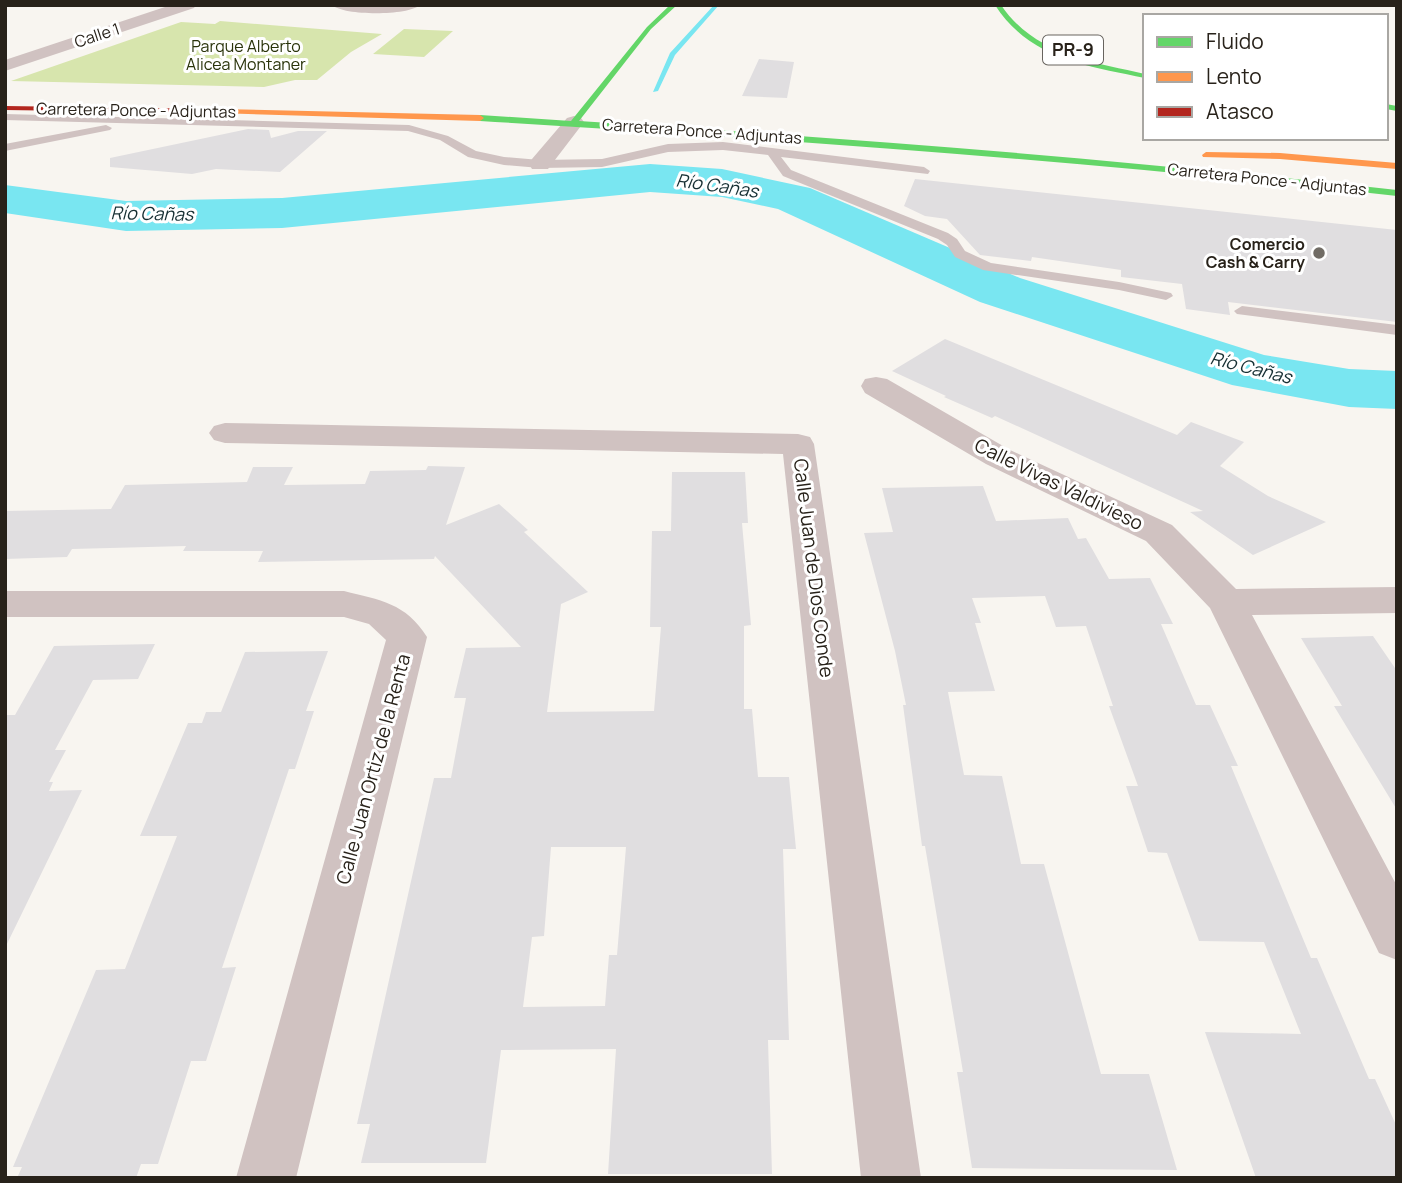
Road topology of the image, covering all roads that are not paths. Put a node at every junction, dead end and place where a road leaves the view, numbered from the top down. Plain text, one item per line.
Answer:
1 (188, 5) edge
2 (340, 5) edge
3 (412, 5) edge
4 (674, 5) edge
5 (998, 5) edge
6 (1020, 5) edge
7 (5, 66) edge
8 (1143, 69) edge
9 (1143, 75) edge
10 (5, 97) edge
11 (534, 105) dead end
12 (5, 108) edge
13 (568, 114) junction
14 (5, 117) edge
15 (136, 121) junction
16 (5, 148) edge
17 (772, 153) junction
18 (540, 164) junction
19 (1397, 166) edge
20 (924, 172) dead end
21 (1397, 176) edge
22 (1397, 193) edge
23 (1166, 296) dead end
24 (1242, 311) dead end
25 (1397, 330) edge
26 (876, 386) dead end
27 (225, 433) dead end
28 (1397, 600) edge
29 (1226, 602) junction
30 (10, 611) edge
31 (1397, 937) edge
32 (266, 1178) edge
33 (891, 1178) edge

1 - 7 street, Calle 1
2 - 3 street
4 - 13 main road
5 - 9 main road
6 - 8 main road, PR-9
10 - 11 main road, Carretera Ponce - Adjuntas
12 - 13 main road, Carretera Ponce - Adjuntas
13 - 18 street
13 - 22 main road, Carretera Ponce - Adjuntas
14 - 15 lane
15 - 16 lane
15 - 18 lane
17 - 18 lane
17 - 20 lane
17 - 23 lane
19 - 21 main road, Carretera Ponce - Adjuntas
24 - 25 lane
26 - 29 street, Calle Vivas Valdivieso
27 - 33 street, Calle Juan de Dios Conde
28 - 29 street
29 - 31 street, Calle Vivas Valdivieso
30 - 32 street, Calle Juan Ortiz de la Renta

